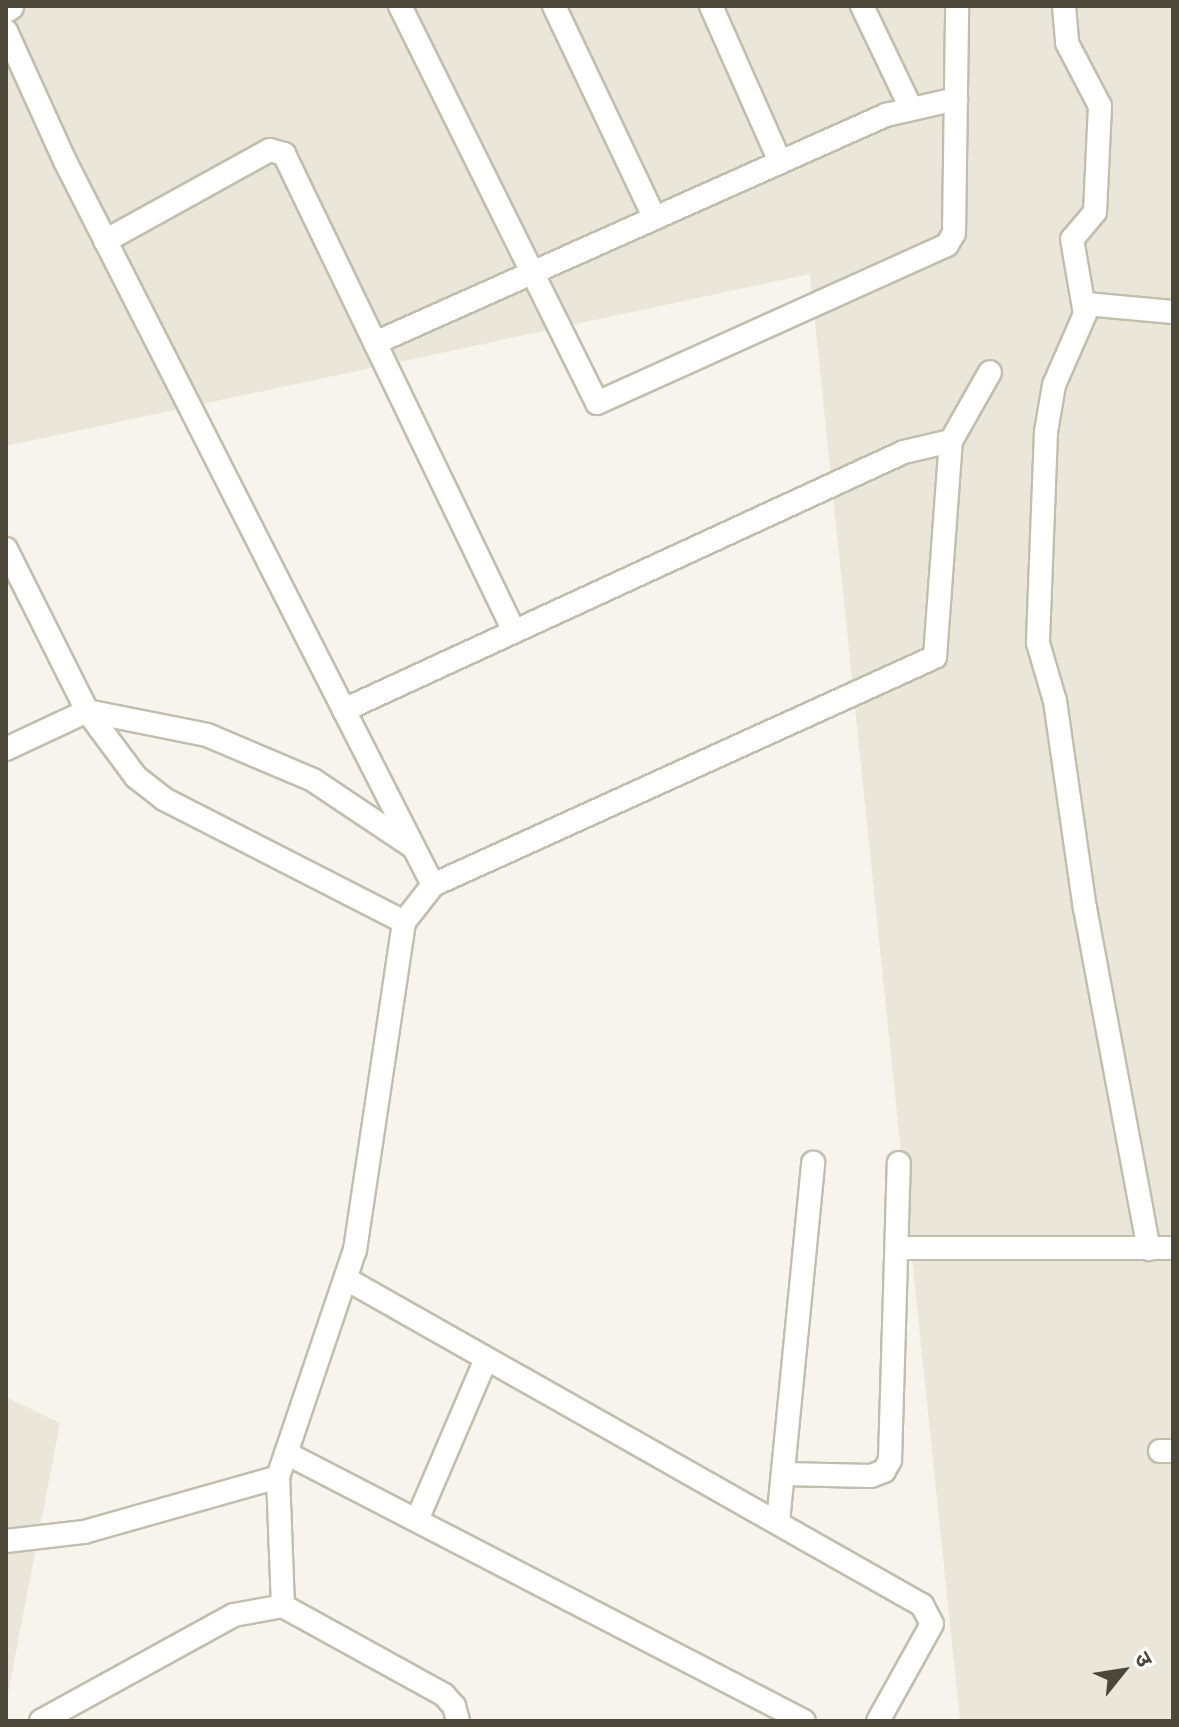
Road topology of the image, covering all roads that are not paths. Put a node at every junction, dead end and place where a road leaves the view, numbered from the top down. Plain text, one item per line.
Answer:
1 (400, 6) edge
2 (554, 6) edge
3 (711, 6) edge
4 (862, 6) edge
5 (957, 6) edge
6 (1064, 6) edge
7 (6, 31) edge
8 (956, 99) junction
9 (910, 106) junction
10 (780, 162) junction
11 (654, 217) junction
12 (105, 241) junction
13 (533, 271) junction
14 (1086, 304) junction
15 (1173, 312) edge
16 (375, 343) junction
17 (990, 372) dead end
18 (951, 441) junction
19 (6, 549) edge
20 (514, 631) junction
21 (344, 710) junction
22 (87, 711) junction
23 (6, 749) edge
24 (414, 848) junction
25 (433, 885) junction
26 (404, 922) junction
27 (813, 1163) dead end
28 (899, 1163) dead end
29 (898, 1248) junction
30 (1173, 1248) edge
31 (1149, 1249) junction
32 (348, 1280) junction
33 (486, 1359) junction
34 (286, 1453) junction
35 (784, 1474) junction
36 (278, 1477) junction
37 (417, 1520) junction
38 (778, 1522) junction
39 (6, 1541) edge
40 (283, 1606) junction
41 (41, 1721) edge
42 (458, 1721) edge
43 (804, 1721) edge
44 (878, 1721) edge

1 - 13 street
2 - 11 street
3 - 10 street
4 - 9 street
5 - 8 street
6 - 14 street
7 - 12 street
8 - 9 street
8 - 13 street
9 - 10 street
10 - 11 street
11 - 13 street
12 - 16 street
12 - 21 street
13 - 16 street
14 - 15 street
14 - 31 street
16 - 20 street
17 - 18 street
18 - 20 street
18 - 25 street
19 - 22 street
20 - 21 street
21 - 24 street
22 - 23 street
22 - 24 street
22 - 26 street
24 - 25 street
25 - 26 street
26 - 32 street
27 - 35 street
28 - 29 street
29 - 31 street
29 - 35 street
30 - 31 street
32 - 33 street
32 - 34 street
33 - 37 street
33 - 38 street
34 - 36 street
34 - 37 street
35 - 38 street
36 - 39 street
36 - 40 street
37 - 43 street
38 - 44 street
40 - 41 street
40 - 42 street

